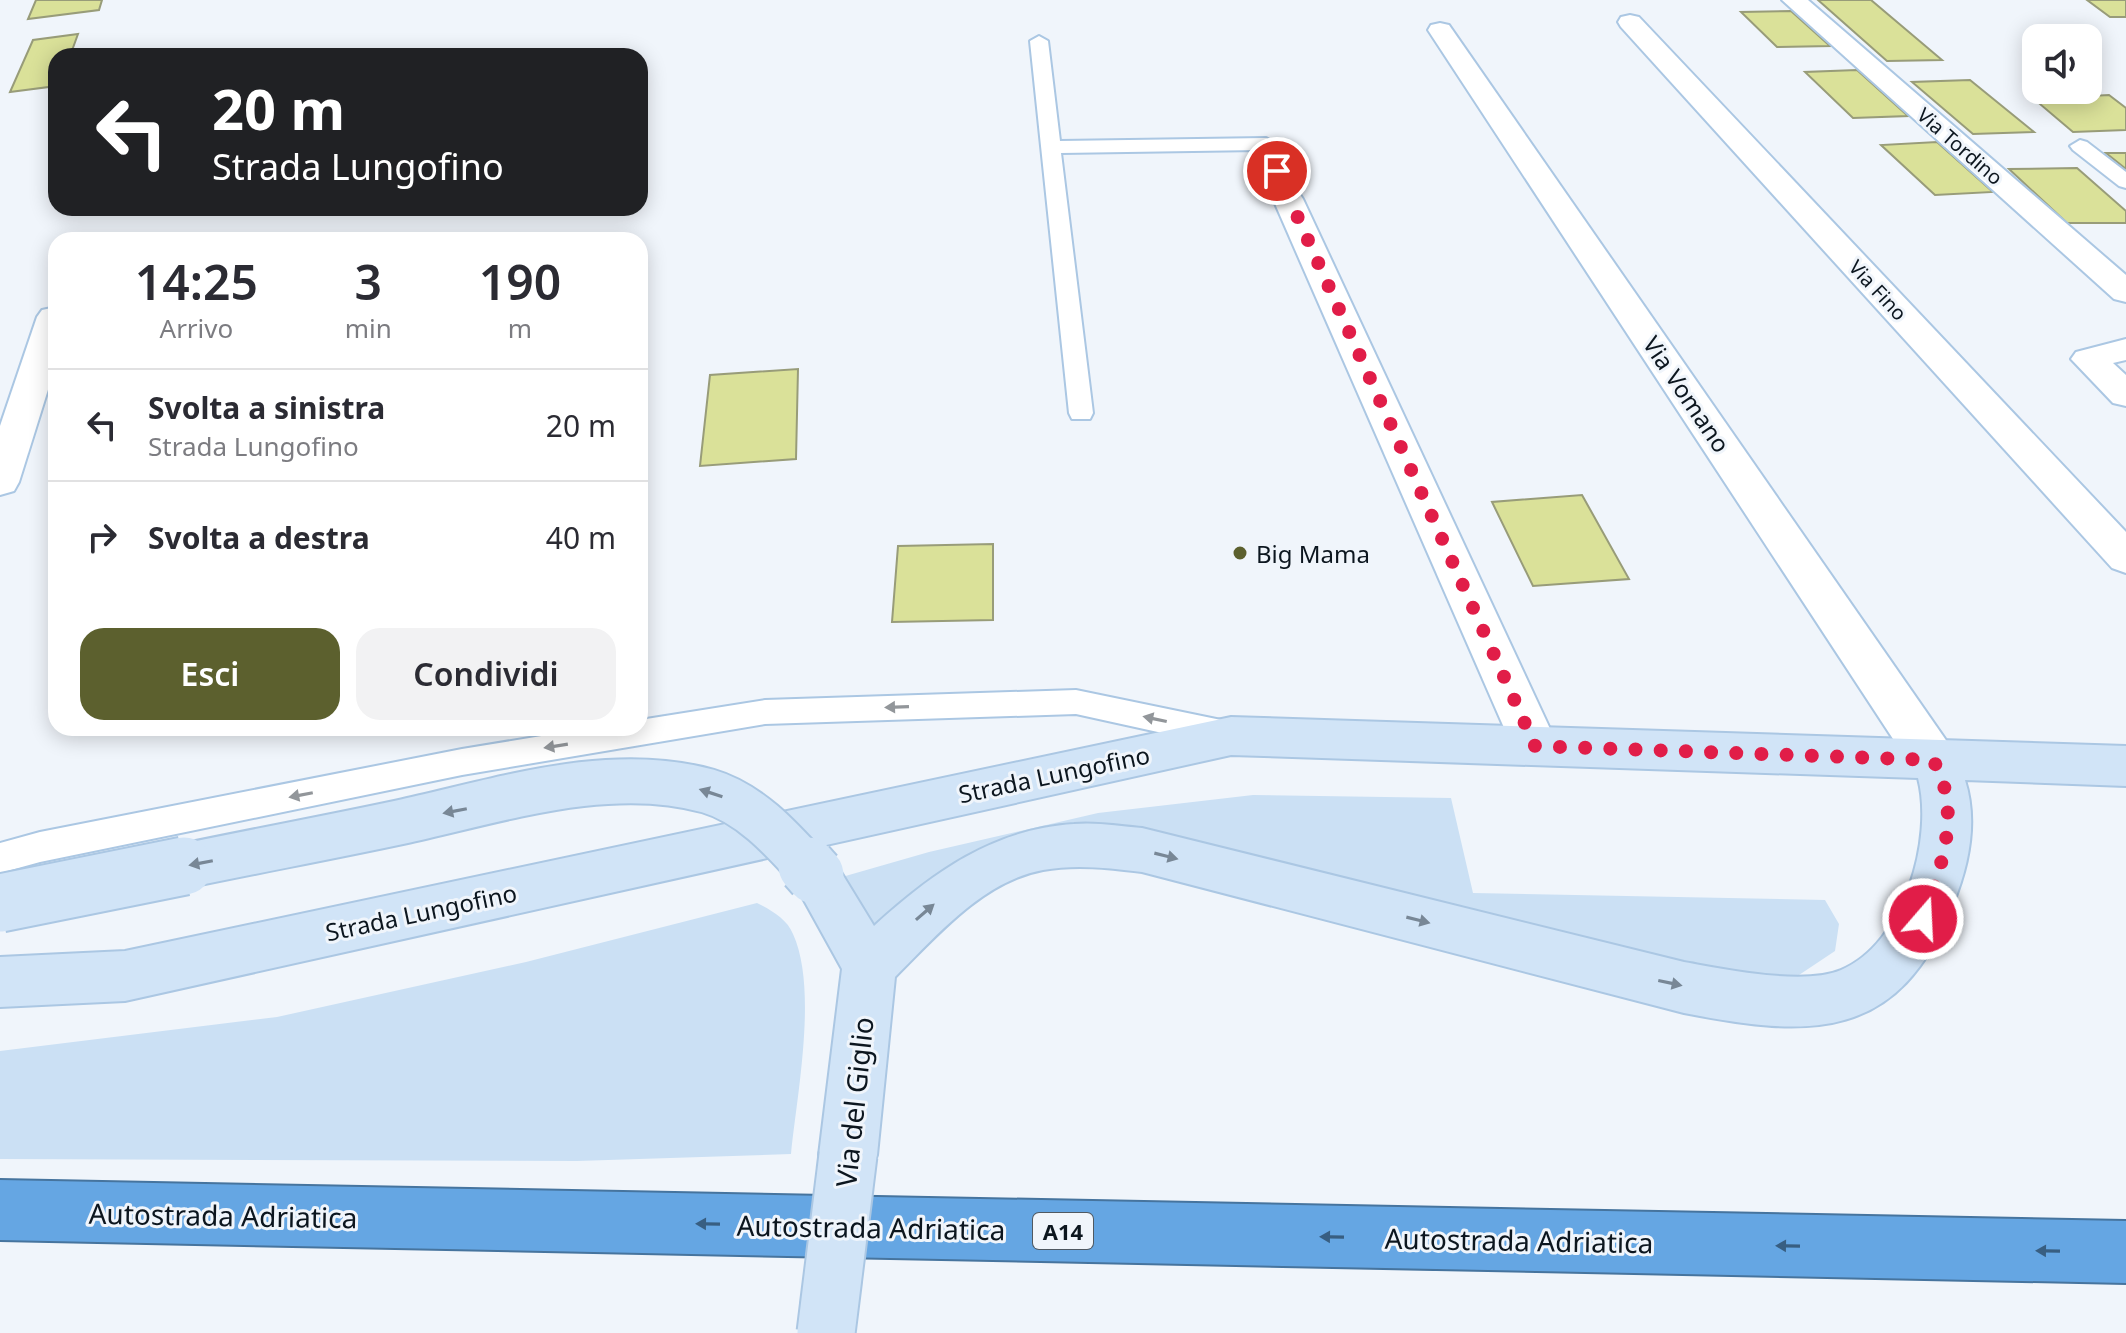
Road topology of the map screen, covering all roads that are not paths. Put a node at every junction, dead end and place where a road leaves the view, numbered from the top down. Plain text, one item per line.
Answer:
1 (1794, 0) edge
2 (1630, 22) dead end
3 (1440, 30) dead end
4 (1039, 41) dead end
5 (2080, 146) dead end
6 (1051, 147) junction
7 (2126, 182) edge
8 (1288, 199) joint
9 (2126, 292) edge
10 (48, 335) edge
11 (2126, 349) edge
12 (2126, 395) edge
13 (1081, 413) dead end
14 (0, 482) edge
15 (2126, 558) edge
16 (648, 731) edge
17 (620, 736) edge
18 (1231, 736) junction
19 (1535, 746) junction
20 (1933, 760) junction
21 (2126, 766) edge
22 (0, 858) edge
23 (0, 903) edge
24 (869, 966) junction
25 (0, 982) edge
26 (0, 1210) edge
27 (2126, 1252) edge
28 (826, 1333) edge

1 - 9 street, Via Tordino
2 - 15 street, Via Fino
3 - 20 street, Via Vomano
4 - 6 lane
5 - 7 lane
6 - 8 lane
6 - 13 lane
8 - 19 street
10 - 14 street
11 - 12 street
18 -> 16 lane
17 -> 22 lane
18 - 19 main road, Strada Lungofino
18 - 25 main road, Strada Lungofino
19 - 20 main road, Strada Lungofino
20 - 21 main road, Strada Lungofino
24 -> 20 main road
24 -> 23 main road, bridge
24 - 28 main road, Via del Giglio, bridge
27 -> 26 highway, Autostrada Adriatica / A14

